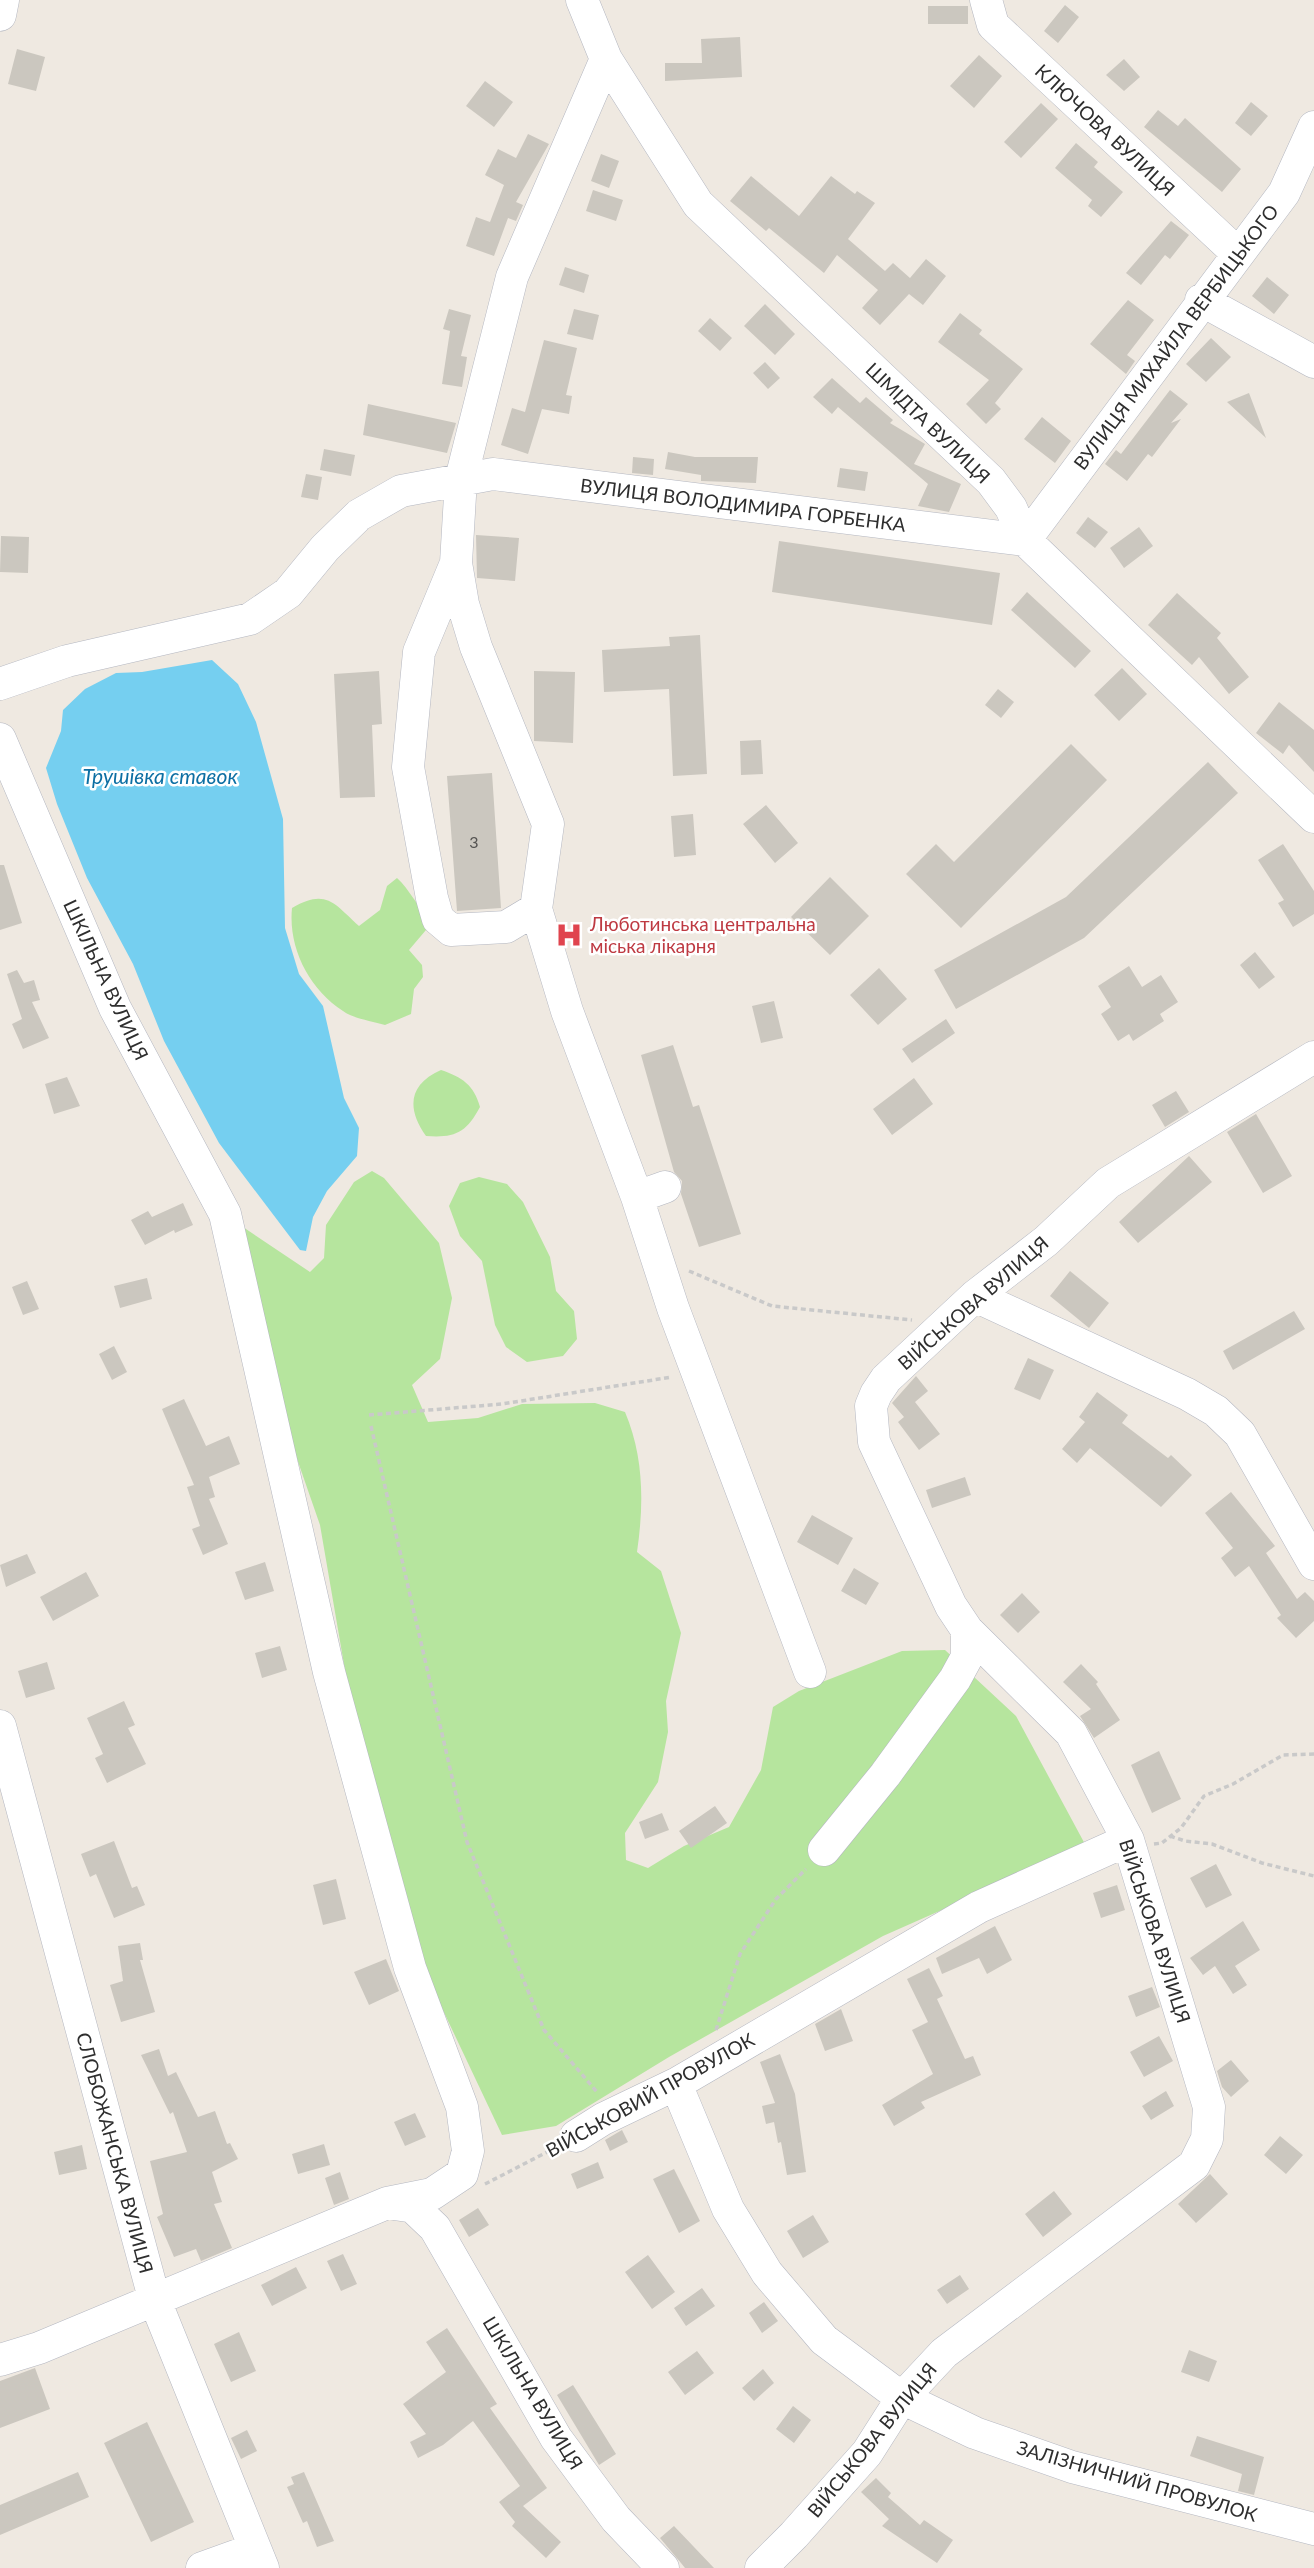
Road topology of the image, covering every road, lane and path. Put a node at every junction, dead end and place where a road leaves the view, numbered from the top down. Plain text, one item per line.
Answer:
1 (3, 0) edge
2 (582, 0) edge
3 (986, 0) edge
4 (0, 15) edge
5 (606, 59) junction
6 (1314, 127) edge
7 (1237, 252) junction
8 (1201, 300) junction
9 (1314, 362) edge
10 (461, 479) junction
11 (1025, 540) junction
12 (456, 563) junction
13 (0, 684) edge
14 (0, 739) edge
15 (1314, 817) edge
16 (536, 909) junction
17 (1314, 1057) edge
18 (657, 1257) junction
19 (975, 1296) junction
20 (945, 1324) junction
21 (698, 1373) junction
22 (369, 1415) dead end
23 (371, 1426) dead end
24 (1314, 1563) edge
25 (967, 1630) junction
26 (810, 1672) dead end
27 (0, 1726) edge
28 (1314, 1754) edge
29 (11, 1815) edge
30 (1170, 1836) junction
31 (1128, 1840) junction
32 (824, 1850) joint
33 (1314, 1877) edge
34 (687, 2077) junction
35 (617, 2112) junction
36 (576, 2136) joint
37 (458, 2198) joint
38 (401, 2206) junction
39 (154, 2298) junction
40 (0, 2360) edge
41 (902, 2398) junction
42 (1314, 2529) edge
43 (259, 2558) edge
44 (202, 2568) edge
45 (663, 2568) edge
46 (761, 2568) edge

1 - 4 street
2 - 5 street, ШМІДТА ВУЛИЦЯ
3 - 7 street, КЛЮЧОВА ВУЛИЦЯ
5 - 10 street
5 - 11 street, ШМІДТА ВУЛИЦЯ
6 - 7 street, ВУЛИЦЯ МИХАЙЛА ВЕРБИЦЬКОГО
7 - 8 street, ВУЛИЦЯ МИХАЙЛА ВЕРБИЦЬКОГО
8 - 9 street
8 - 11 street, ВУЛИЦЯ МИХАЙЛА ВЕРБИЦЬКОГО
10 - 11 street, ВУЛИЦЯ ВОЛОДИМИРА ГОРБЕНКА
10 - 12 street
10 - 13 street, ВУЛИЦЯ ВОЛОДИМИРА ГОРБЕНКА
11 - 15 street, ШМІДТА ВУЛИЦЯ
12 - 16 street
12 - 16 street
14 - 38 street, ШКІЛЬНА ВУЛИЦЯ
16 - 18 street
17 - 19 street, ВІЙСЬКОВА ВУЛИЦЯ
18 - 20 path
18 - 21 street
19 - 20 street, ВІЙСЬКОВА ВУЛИЦЯ
19 - 24 street
20 - 25 street, ВІЙСЬКОВА ВУЛИЦЯ
21 - 22 path
21 - 26 street
23 - 35 path
25 - 31 street, ВІЙСЬКОВА ВУЛИЦЯ
25 - 32 street
27 - 29 street, СЛОБОЖАНСЬКА ВУЛИЦЯ
28 - 30 path
29 - 39 street, СЛОБОЖАНСЬКА ВУЛИЦЯ
30 - 31 path
30 - 33 path
31 - 34 street, ВІЙСЬКОВИЙ ПРОВУЛОК
31 - 41 street, ВІЙСЬКОВА ВУЛИЦЯ
32 - 34 path
34 - 35 street, ВІЙСЬКОВИЙ ПРОВУЛОК
34 - 41 street, ЗАЛІЗНИЧНИЙ ПРОВУЛОК
35 - 36 street, ВІЙСЬКОВИЙ ПРОВУЛОК
36 - 37 path, ВІЙСЬКОВИЙ ПРОВУЛОК
37 - 38 street
38 - 39 street
38 - 45 street, ШКІЛЬНА ВУЛИЦЯ
39 - 40 street
39 - 43 street, СЛОБОЖАНСЬКА ВУЛИЦЯ
41 - 42 street, ЗАЛІЗНИЧНИЙ ПРОВУЛОК
41 - 46 street, ВІЙСЬКОВА ВУЛИЦЯ
43 - 44 street

